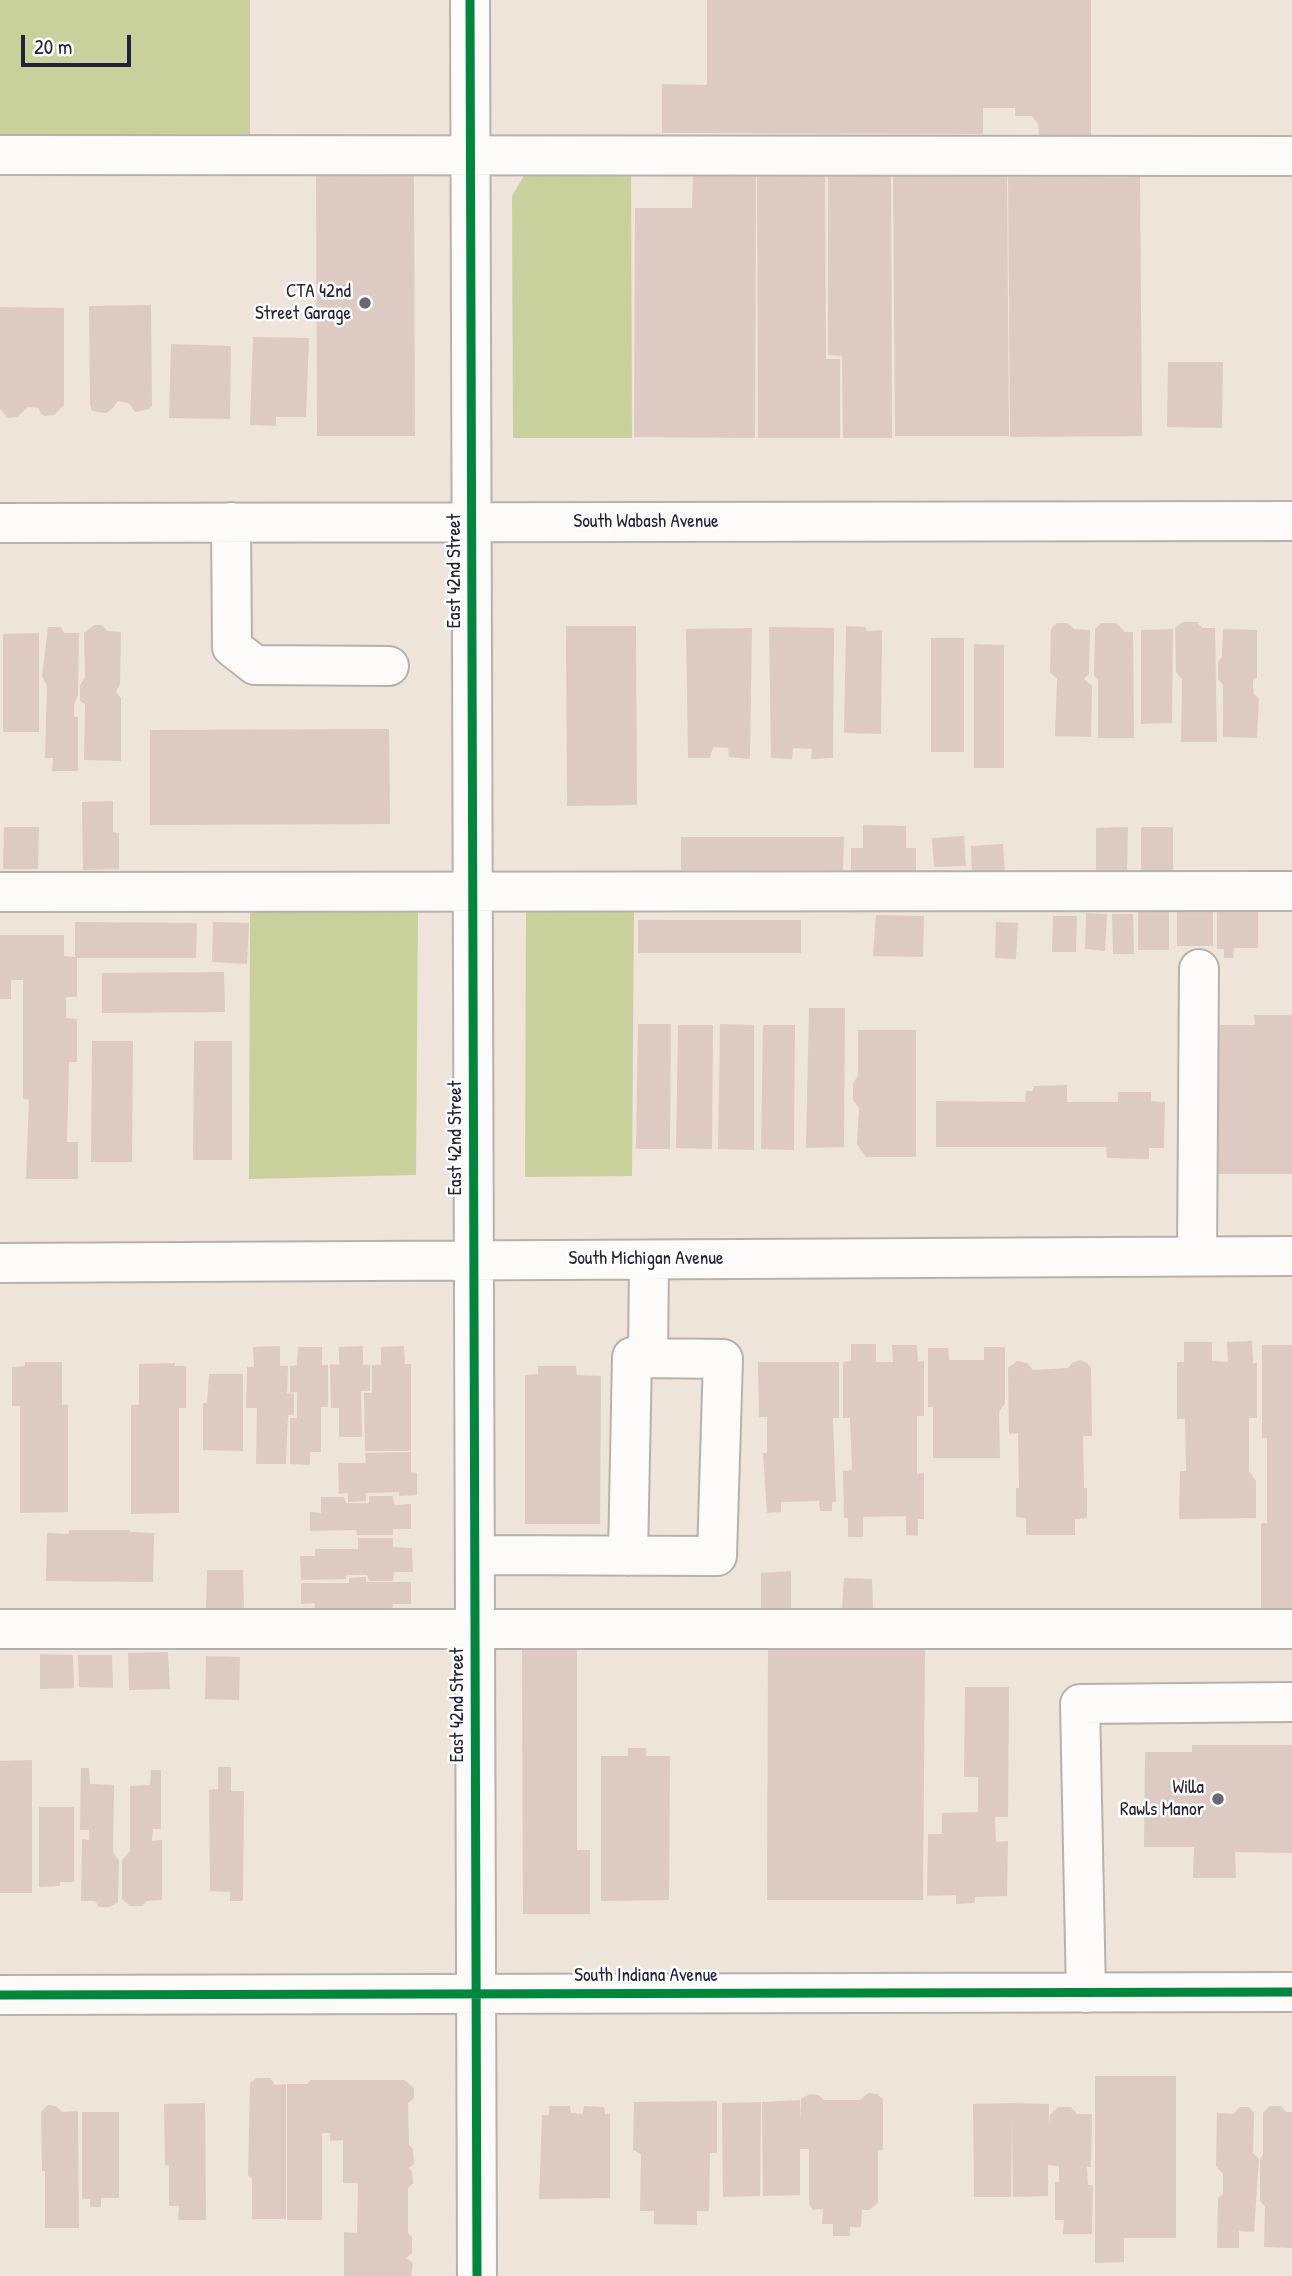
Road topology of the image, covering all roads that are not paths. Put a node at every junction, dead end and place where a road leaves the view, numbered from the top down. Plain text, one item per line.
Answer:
1 (470, 0) edge
2 (0, 155) edge
3 (471, 156) junction
4 (1292, 156) edge
5 (1292, 521) edge
6 (231, 522) junction
7 (0, 523) edge
8 (472, 523) junction
9 (389, 666) dead end
10 (1292, 891) edge
11 (0, 892) edge
12 (473, 892) junction
13 (1199, 969) dead end
14 (1197, 1256) junction
15 (1292, 1256) edge
16 (649, 1259) junction
17 (474, 1260) junction
18 (0, 1263) edge
19 (648, 1358) junction
20 (475, 1555) junction
21 (628, 1556) junction
22 (0, 1629) edge
23 (475, 1629) junction
24 (1292, 1629) edge
25 (1292, 1702) edge
26 (1292, 1992) edge
27 (1086, 1993) junction
28 (476, 1994) junction
29 (0, 1995) edge
30 (477, 2276) edge

1 - 3 street, East 42nd Street
2 - 3 street
3 - 4 street
3 - 8 street, East 42nd Street
5 - 8 street, South Wabash Avenue
6 - 7 street, South Wabash Avenue
6 - 8 street, South Wabash Avenue
6 - 9 street
8 - 12 street, East 42nd Street
10 - 12 street
11 - 12 street
12 - 17 street, East 42nd Street
13 - 14 street
14 - 15 street, South Michigan Avenue
14 - 16 street, South Michigan Avenue
16 - 17 street, South Michigan Avenue
16 - 19 street
17 - 18 street, South Michigan Avenue
17 - 20 street, East 42nd Street
19 - 21 street
19 - 21 street
20 - 21 street
20 - 23 street, East 42nd Street
22 - 23 street
23 - 24 street
23 - 28 street, East 42nd Street
25 - 27 street
26 - 27 street, South Indiana Avenue
27 - 28 street, South Indiana Avenue
28 - 29 street, South Indiana Avenue
28 - 30 street, East 42nd Street

